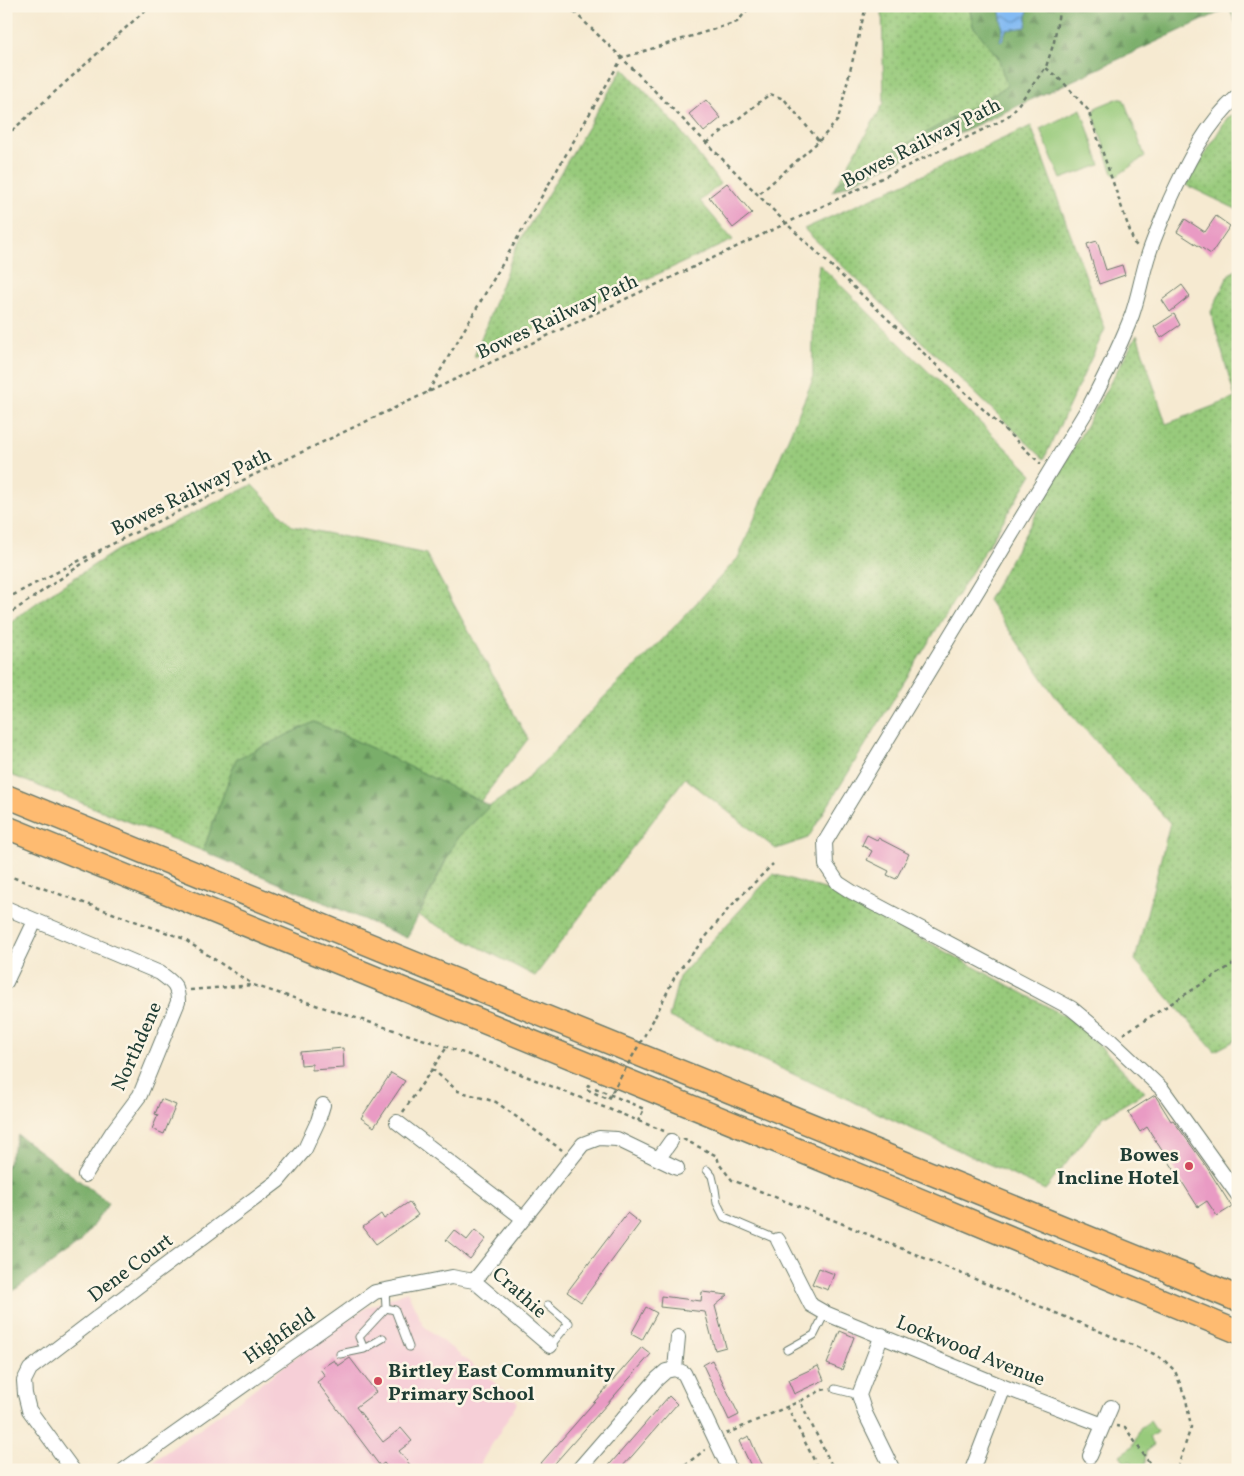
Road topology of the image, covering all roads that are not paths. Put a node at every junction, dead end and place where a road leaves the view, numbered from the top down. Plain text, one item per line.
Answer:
1 (1238, 96) edge
2 (6, 796) edge
3 (6, 827) edge
4 (6, 908) edge
5 (35, 921) junction
6 (6, 982) edge
7 (323, 1104) dead end
8 (397, 1122) road end
9 (671, 1137) road end
10 (659, 1158) junction
11 (677, 1168) dead end
12 (706, 1170) dead end
13 (85, 1175) dead end
14 (1238, 1195) edge
15 (524, 1219) junction
16 (778, 1240) joint
17 (1171, 1271) junction
18 (474, 1281) junction
19 (1238, 1289) edge
20 (385, 1290) junction
21 (1238, 1299) edge
22 (548, 1305) dead end
23 (386, 1308) junction
24 (825, 1312) junction
25 (1238, 1332) edge
26 (882, 1335) junction
27 (678, 1337) dead end
28 (383, 1338) dead end
29 (550, 1346) joint
30 (409, 1347) dead end
31 (364, 1349) junction
32 (787, 1350) dead end
33 (340, 1354) dead end
34 (675, 1369) junction
35 (1004, 1387) junction
36 (835, 1389) road end
37 (859, 1395) junction
38 (1111, 1407) dead end
39 (1103, 1425) junction
40 (1090, 1456) dead end
41 (73, 1470) edge
42 (124, 1470) edge
43 (578, 1470) edge
44 (730, 1470) edge
45 (893, 1470) edge
46 (972, 1470) edge

1 - 14 street
2 - 17 highway
3 - 25 highway
4 - 5 street, Northdene
5 - 6 street
5 - 13 street, Northdene
7 - 41 street, Dene Court
8 - 15 street
9 - 10 street
10 - 11 street, Crathie
10 - 15 street, Crathie
12 - 16 lane
15 - 18 street, Crathie
16 - 24 street, Lockwood Avenue
17 - 19 highway
17 - 21 highway
18 - 20 street, Highfield
18 - 29 street, Crathie
20 - 23 lane
20 - 42 street, Highfield
22 - 29 lane
23 - 30 lane
23 - 31 lane
24 - 26 street, Lockwood Avenue
24 - 32 lane
26 - 35 street, Lockwood Avenue
26 - 37 street
27 - 34 street
28 - 31 lane
31 - 33 lane
34 - 43 street
34 - 44 street
35 - 39 street, Lockwood Avenue
35 - 46 street
36 - 37 lane
37 - 45 street
38 - 39 street
39 - 40 street

